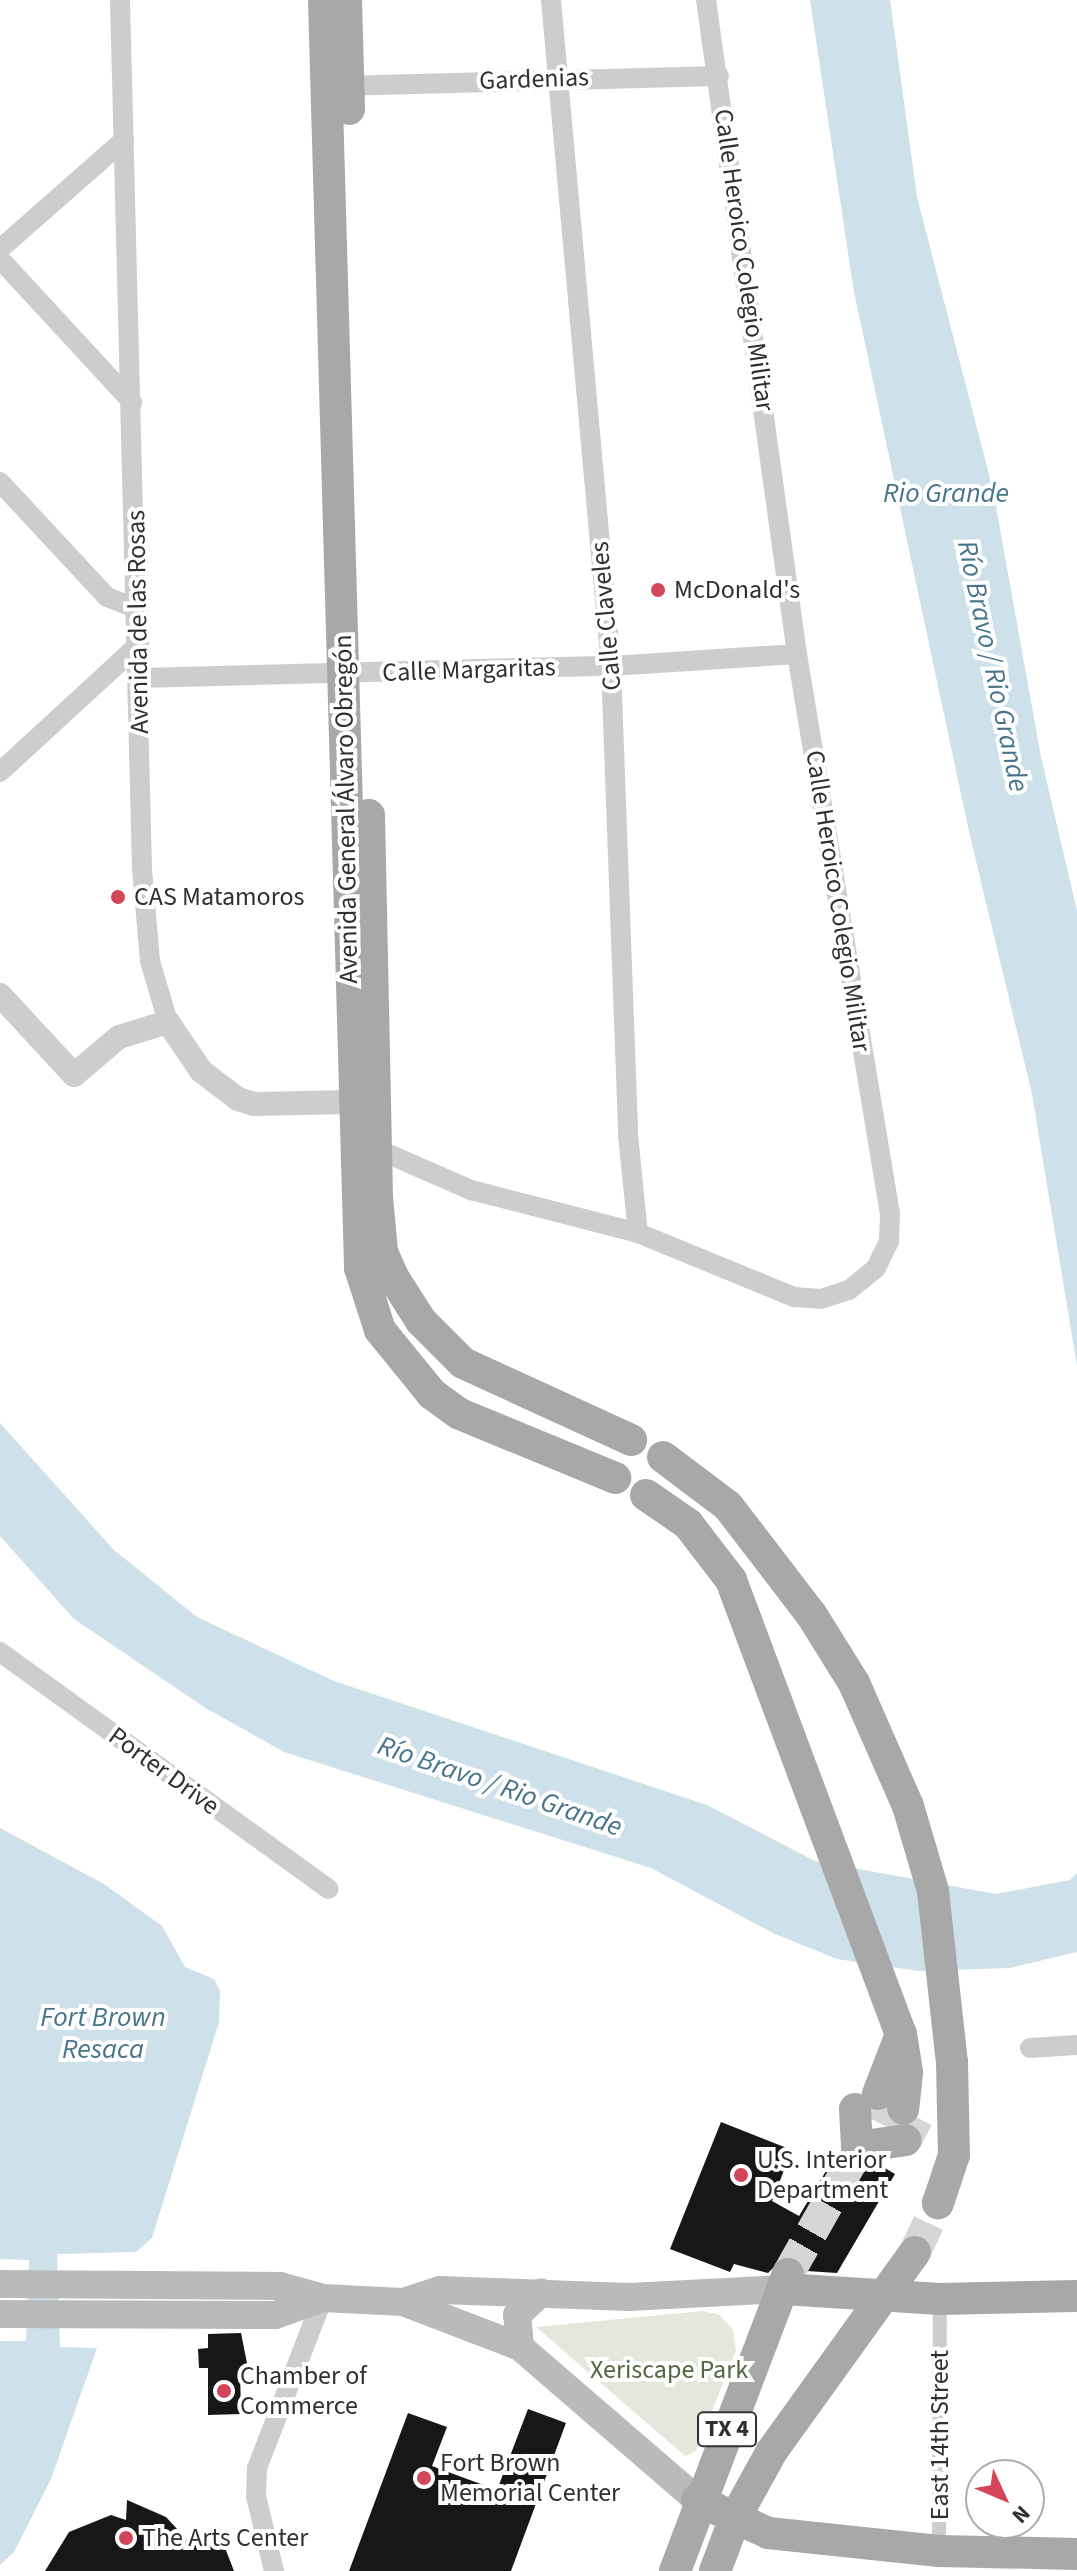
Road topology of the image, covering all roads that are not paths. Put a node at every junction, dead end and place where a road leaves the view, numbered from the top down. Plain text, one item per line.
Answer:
1 (120, 0) edge
2 (324, 0) edge
3 (346, 0) edge
4 (551, 0) edge
5 (706, 0) edge
6 (719, 76) junction
7 (557, 77) junction
8 (337, 86) junction
9 (124, 140) junction
10 (0, 249) edge
11 (0, 259) edge
12 (132, 402) junction
13 (0, 482) edge
14 (138, 609) junction
15 (139, 644) junction
16 (797, 654) junction
17 (611, 666) junction
18 (355, 674) junction
19 (140, 678) junction
20 (3, 764) edge
21 (360, 949) junction
22 (0, 995) edge
23 (168, 1022) junction
24 (350, 1102) junction
25 (377, 1149) junction
26 (638, 1233) junction
27 (631, 1440) dead end
28 (663, 1457) dead end
29 (615, 1478) dead end
30 (646, 1495) dead end
31 (0, 1652) edge
32 (329, 1889) dead end
33 (1077, 2045) edge
34 (1030, 2048) dead end
35 (885, 2113) junction
36 (938, 2203) tunnel mouth
37 (915, 2252) tunnel mouth
38 (786, 2281) junction
39 (4, 2284) edge
40 (541, 2293) junction
41 (887, 2295) junction
42 (1077, 2296) edge
43 (323, 2298) junction
44 (940, 2299) junction
45 (403, 2302) junction
46 (2, 2314) edge
47 (520, 2347) junction
48 (697, 2500) junction
49 (735, 2518) junction
50 (1077, 2554) edge
51 (939, 2561) edge
52 (274, 2571) edge
53 (675, 2571) edge
54 (715, 2571) edge

1 - 9 street, Avenida de las Rosas
2 - 8 main road, Avenida General Álvaro Obregón
3 - 8 main road, Avenida General Álvaro Obregón
4 - 7 street, Calle Claveles
5 - 6 street, Calle Heroico Colegio Militar
6 - 7 street, Gardenias
6 - 16 street, Calle Heroico Colegio Militar
7 - 8 street, Gardenias
7 - 17 street, Calle Claveles
8 - 18 main road, Avenida General Álvaro Obregón
9 - 10 street
9 - 12 street, Avenida de las Rosas
11 - 12 street
12 - 14 street, Avenida de las Rosas
13 - 14 street
14 - 15 street, Avenida de las Rosas
15 - 19 street, Avenida de las Rosas
15 - 20 street
16 - 17 street, Calle Margaritas
16 - 26 street, Calle Heroico Colegio Militar
17 - 18 street, Calle Margaritas
17 - 26 street, Calle Claveles
18 - 19 street, Calle Margaritas
18 - 21 main road, Avenida General Álvaro Obregón
19 - 23 street, Avenida de las Rosas
21 - 24 main road, Avenida General Álvaro Obregón
21 - 25 main road, Avenida General Álvaro Obregón
22 - 23 street
23 - 24 street, Avenida de las Rosas
24 - 29 main road, Avenida General Álvaro Obregón
25 - 26 street, Calle Heroico Colegio Militar
25 - 27 main road, Avenida General Álvaro Obregón
28 - 36 main road
30 - 35 main road
31 - 32 street, Porter Drive
33 - 34 street
35 - 35 main road
37 - 41 main road
38 - 40 main road
38 - 41 main road
38 - 48 main road, TX 4
39 - 43 main road
40 - 45 main road
40 - 47 main road
41 - 44 main road
41 - 49 main road, TX 4
42 - 44 main road
43 - 45 main road
43 - 46 main road
43 - 52 street
44 - 51 street, East 14th Street
45 - 47 main road
47 - 48 main road
48 - 49 main road
48 - 53 main road, TX 4
49 - 51 main road
49 - 54 main road, TX 4
50 - 51 main road

